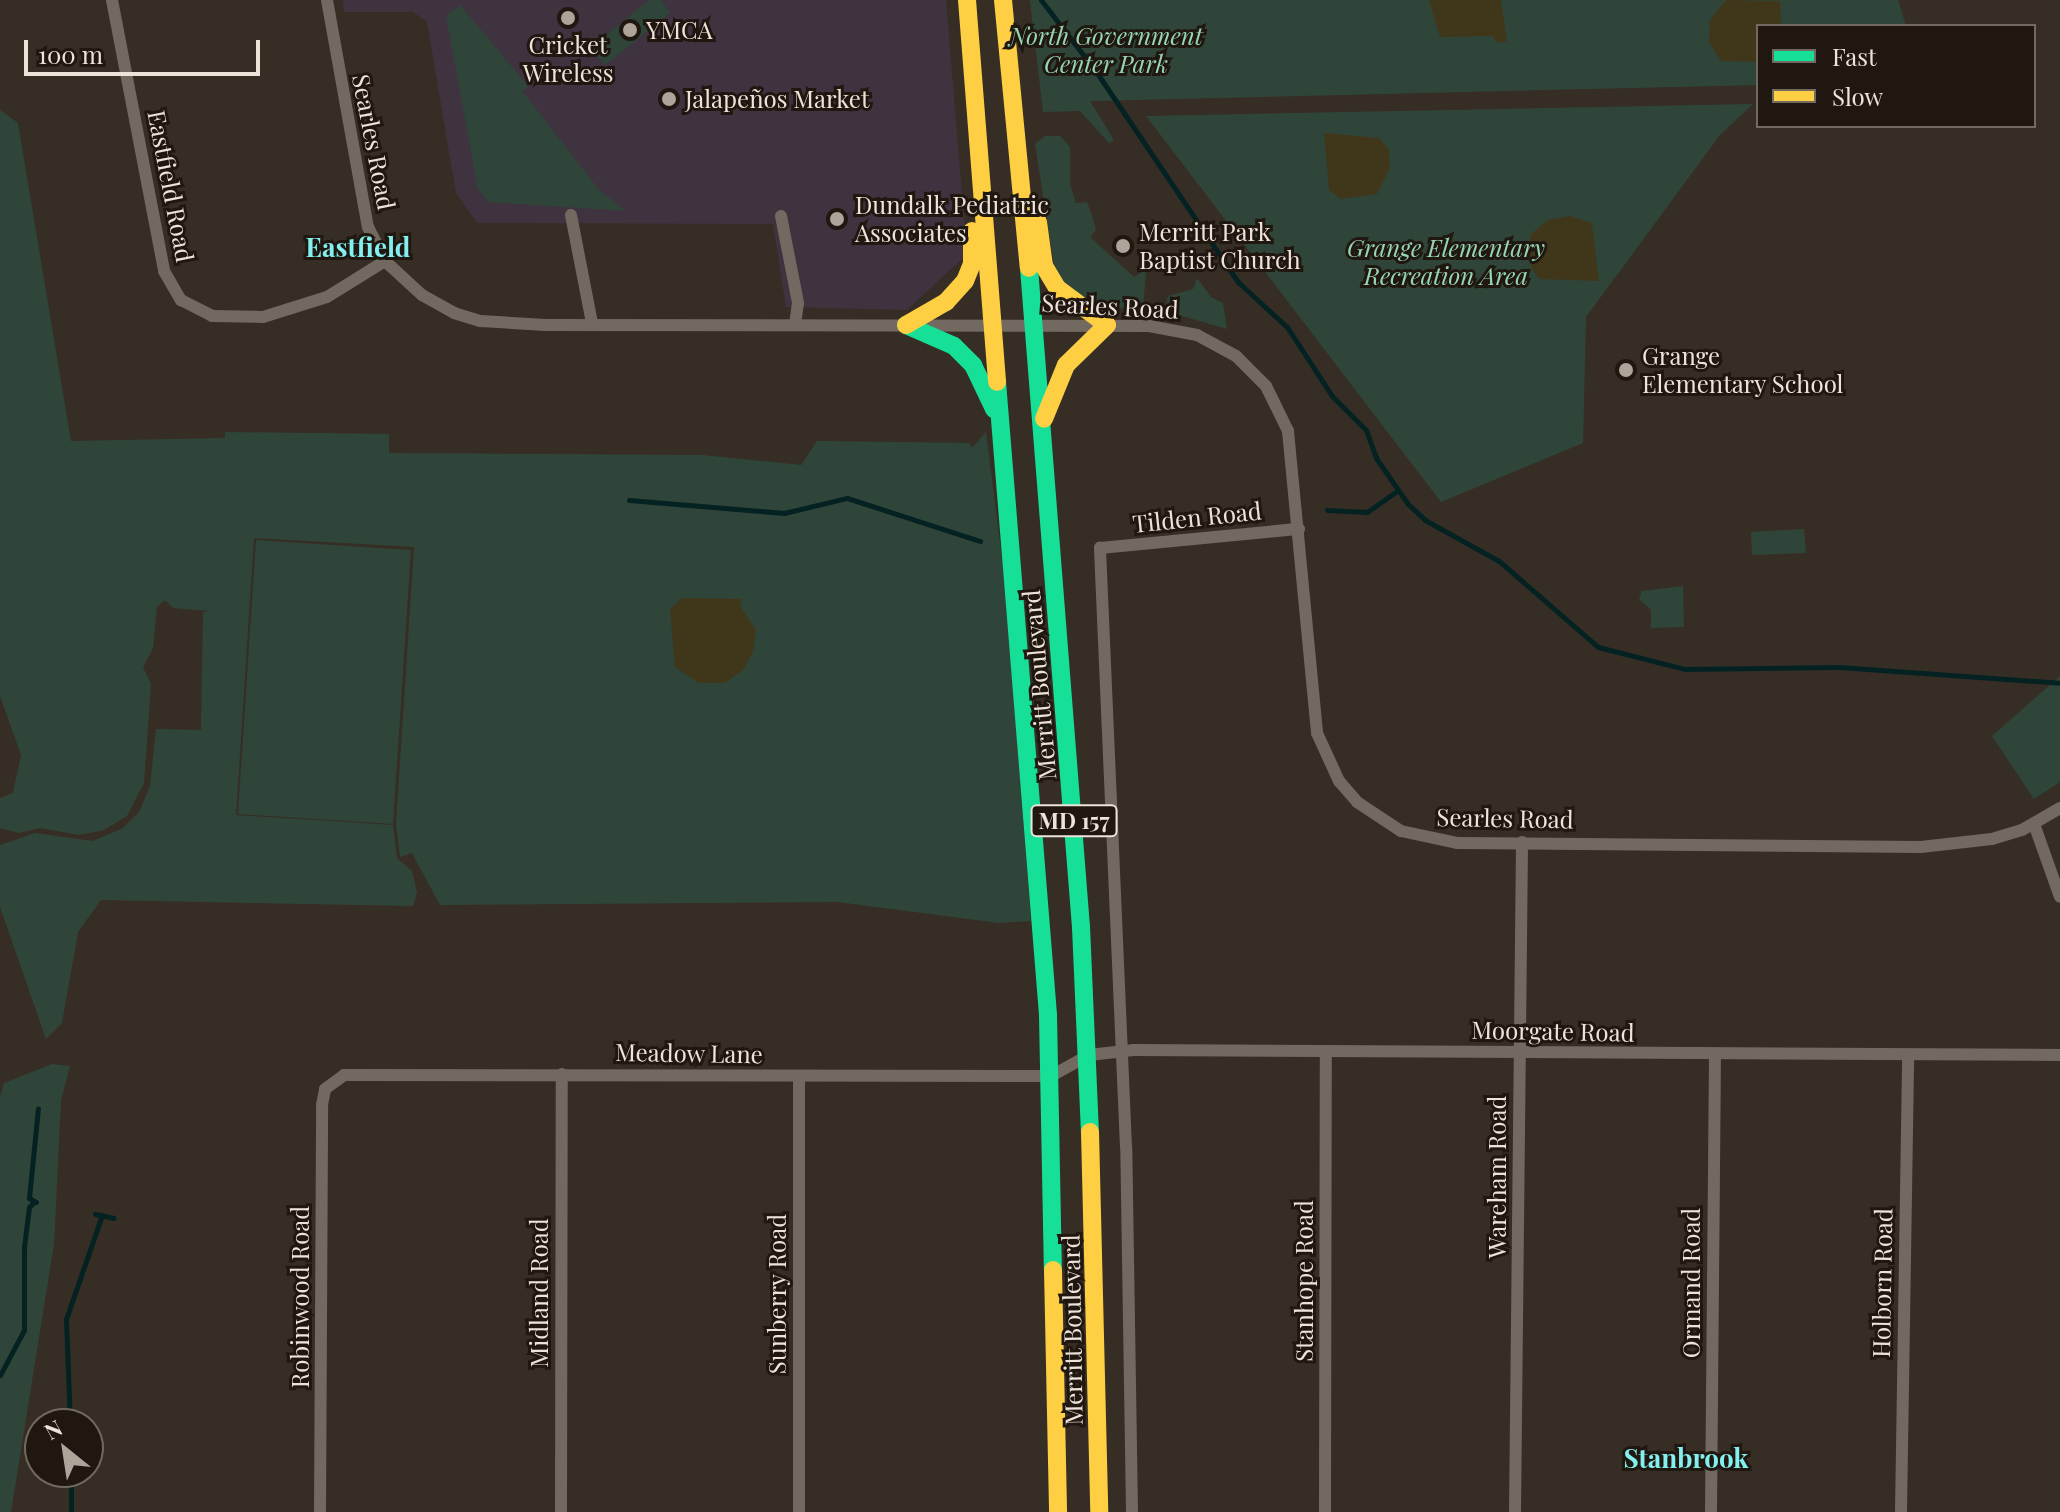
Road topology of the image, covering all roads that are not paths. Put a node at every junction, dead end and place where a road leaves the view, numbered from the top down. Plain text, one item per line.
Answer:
1 (112, 0) edge
2 (327, 0) edge
3 (967, 0) edge
4 (1003, 0) edge
5 (973, 64) junction
6 (1019, 167) junction
7 (571, 215) dead end
8 (781, 216) dead end
9 (385, 261) junction
10 (592, 323) junction
11 (1034, 323) junction
12 (795, 324) junction
13 (992, 324) junction
14 (906, 325) junction
15 (1107, 325) junction
16 (1041, 425) junction
17 (1001, 426) junction
18 (1299, 529) junction
19 (2060, 808) edge
20 (2034, 824) junction
21 (1522, 842) junction
22 (2060, 897) edge
23 (1122, 1050) junction
24 (1326, 1051) junction
25 (1520, 1053) junction
26 (1089, 1055) junction
27 (1715, 1055) junction
28 (1908, 1055) junction
29 (2060, 1055) edge
30 (562, 1074) junction
31 (799, 1076) junction
32 (1051, 1076) junction
33 (329, 1084) joint
34 (320, 1512) edge
35 (561, 1512) edge
36 (799, 1512) edge
37 (1058, 1512) edge
38 (1099, 1512) edge
39 (1132, 1512) edge
40 (1325, 1512) edge
41 (1515, 1512) edge
42 (1711, 1512) edge
43 (1901, 1512) edge

1 - 9 street, Eastfield Road
2 - 9 street, Searles Road
3 - 5 main road, Merritt Boulevard / MD 157
4 - 6 main road, Merritt Boulevard / MD 157
5 - 13 main road, Merritt Boulevard / MD 157
5 - 14 main road
6 - 11 main road, Merritt Boulevard / MD 157
6 - 15 main road
7 - 10 street
8 - 12 street
9 - 10 street, Searles Road
10 - 12 street, Searles Road
11 - 13 street, Searles Road
11 - 15 street, Searles Road
11 - 16 main road, Merritt Boulevard / MD 157
12 - 14 street, Searles Road
13 - 14 street, Searles Road
13 - 17 main road, Merritt Boulevard / MD 157
14 - 17 main road
15 - 16 main road
15 - 18 street, Searles Road
16 - 26 main road, Merritt Boulevard / MD 157
17 - 32 main road, Merritt Boulevard / MD 157
18 - 21 street, Searles Road
18 - 23 street, Tilden Road
19 - 20 street, Searles Road
20 - 21 street, Searles Road
20 - 22 street
21 - 25 street, Wareham Road
23 - 24 street, Moorgate Road
23 - 26 street, Moorgate Road
23 - 39 street
24 - 25 street, Moorgate Road
24 - 40 street, Stanhope Road
25 - 27 street, Moorgate Road
25 - 41 street, Wareham Road
26 - 32 street, Moorgate Road
26 - 38 main road, Merritt Boulevard / MD 157
27 - 28 street, Moorgate Road
27 - 42 street, Ormand Road
28 - 29 street, Moorgate Road
28 - 43 street, Holborn Road
30 - 31 street, Meadow Lane
30 - 33 street, Meadow Lane
30 - 35 street, Midland Road
31 - 32 street, Meadow Lane
31 - 36 street, Sunberry Road
32 - 37 main road, Merritt Boulevard / MD 157
33 - 34 street, Robinwood Road

